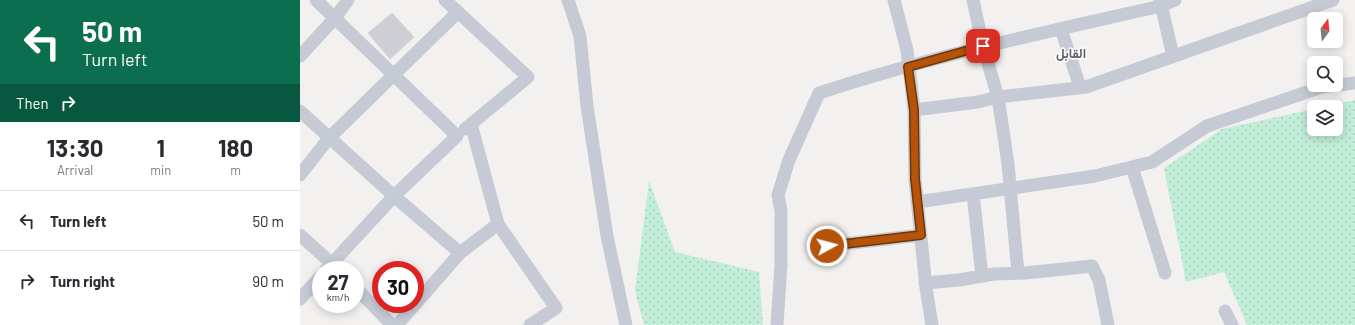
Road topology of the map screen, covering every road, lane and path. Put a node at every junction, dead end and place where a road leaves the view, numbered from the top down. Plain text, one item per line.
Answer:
1 (316, 0) edge
2 (348, 0) edge
3 (445, 0) edge
4 (568, 0) edge
5 (894, 0) edge
6 (974, 0) edge
7 (1175, 0) edge
8 (1333, 0) edge
9 (1161, 3) edge
10 (458, 12) junction
11 (335, 18) junction
12 (1061, 29) junction
13 (983, 46) junction
14 (300, 56) edge
15 (1173, 56) junction
16 (908, 67) junction
17 (394, 75) junction
18 (1355, 83) edge
19 (1080, 87) junction
20 (998, 97) junction
21 (914, 110) junction
22 (300, 111) edge
23 (471, 124) junction
24 (457, 136) junction
25 (329, 138) junction
26 (1132, 167) junction
27 (300, 175) edge
28 (1010, 188) junction
29 (973, 194) junction
30 (394, 196) junction
31 (917, 202) junction
32 (498, 224) junction
33 (300, 235) edge
34 (921, 235) junction
35 (827, 246) dead end
36 (460, 253) junction
37 (326, 261) edge
38 (339, 261) edge
39 (1018, 273) junction
40 (1165, 273) dead end
41 (982, 276) junction
42 (925, 283) junction
43 (312, 286) edge
44 (364, 296) edge
45 (300, 299) edge
46 (1225, 311) dead end
47 (392, 325) edge
48 (397, 325) edge
49 (530, 325) edge
50 (626, 325) edge
51 (778, 325) edge
52 (932, 325) edge
53 (1108, 325) edge
54 (1232, 325) edge

1 - 11 street
2 - 11 street
3 - 10 street
4 - 50 street
5 - 16 street
6 - 13 street
7 - 9 street
8 - 15 street
9 - 12 street
9 - 15 street
10 - 17 street
10 - 23 street
11 - 14 street
11 - 17 street
12 - 13 street
12 - 19 street
13 - 16 street
13 - 20 street
15 - 19 street
16 - 21 street
16 - 51 street
17 - 24 street
17 - 25 street
18 - 26 street
19 - 20 street
20 - 21 street
20 - 28 street
21 - 31 street
22 - 25 street
23 - 24 street
23 - 32 street
24 - 30 street
25 - 27 street
25 - 30 street
26 - 28 street
26 - 40 street
28 - 29 street
28 - 39 street
29 - 31 street
29 - 41 street
30 - 36 street
30 - 38 street
31 - 34 street
32 - 36 street
32 - 49 street
33 - 37 street
34 - 35 street
34 - 42 street
36 - 48 street
39 - 41 street
39 - 53 street
41 - 42 street
42 - 52 street
43 - 45 street
44 - 47 street
46 - 54 street

